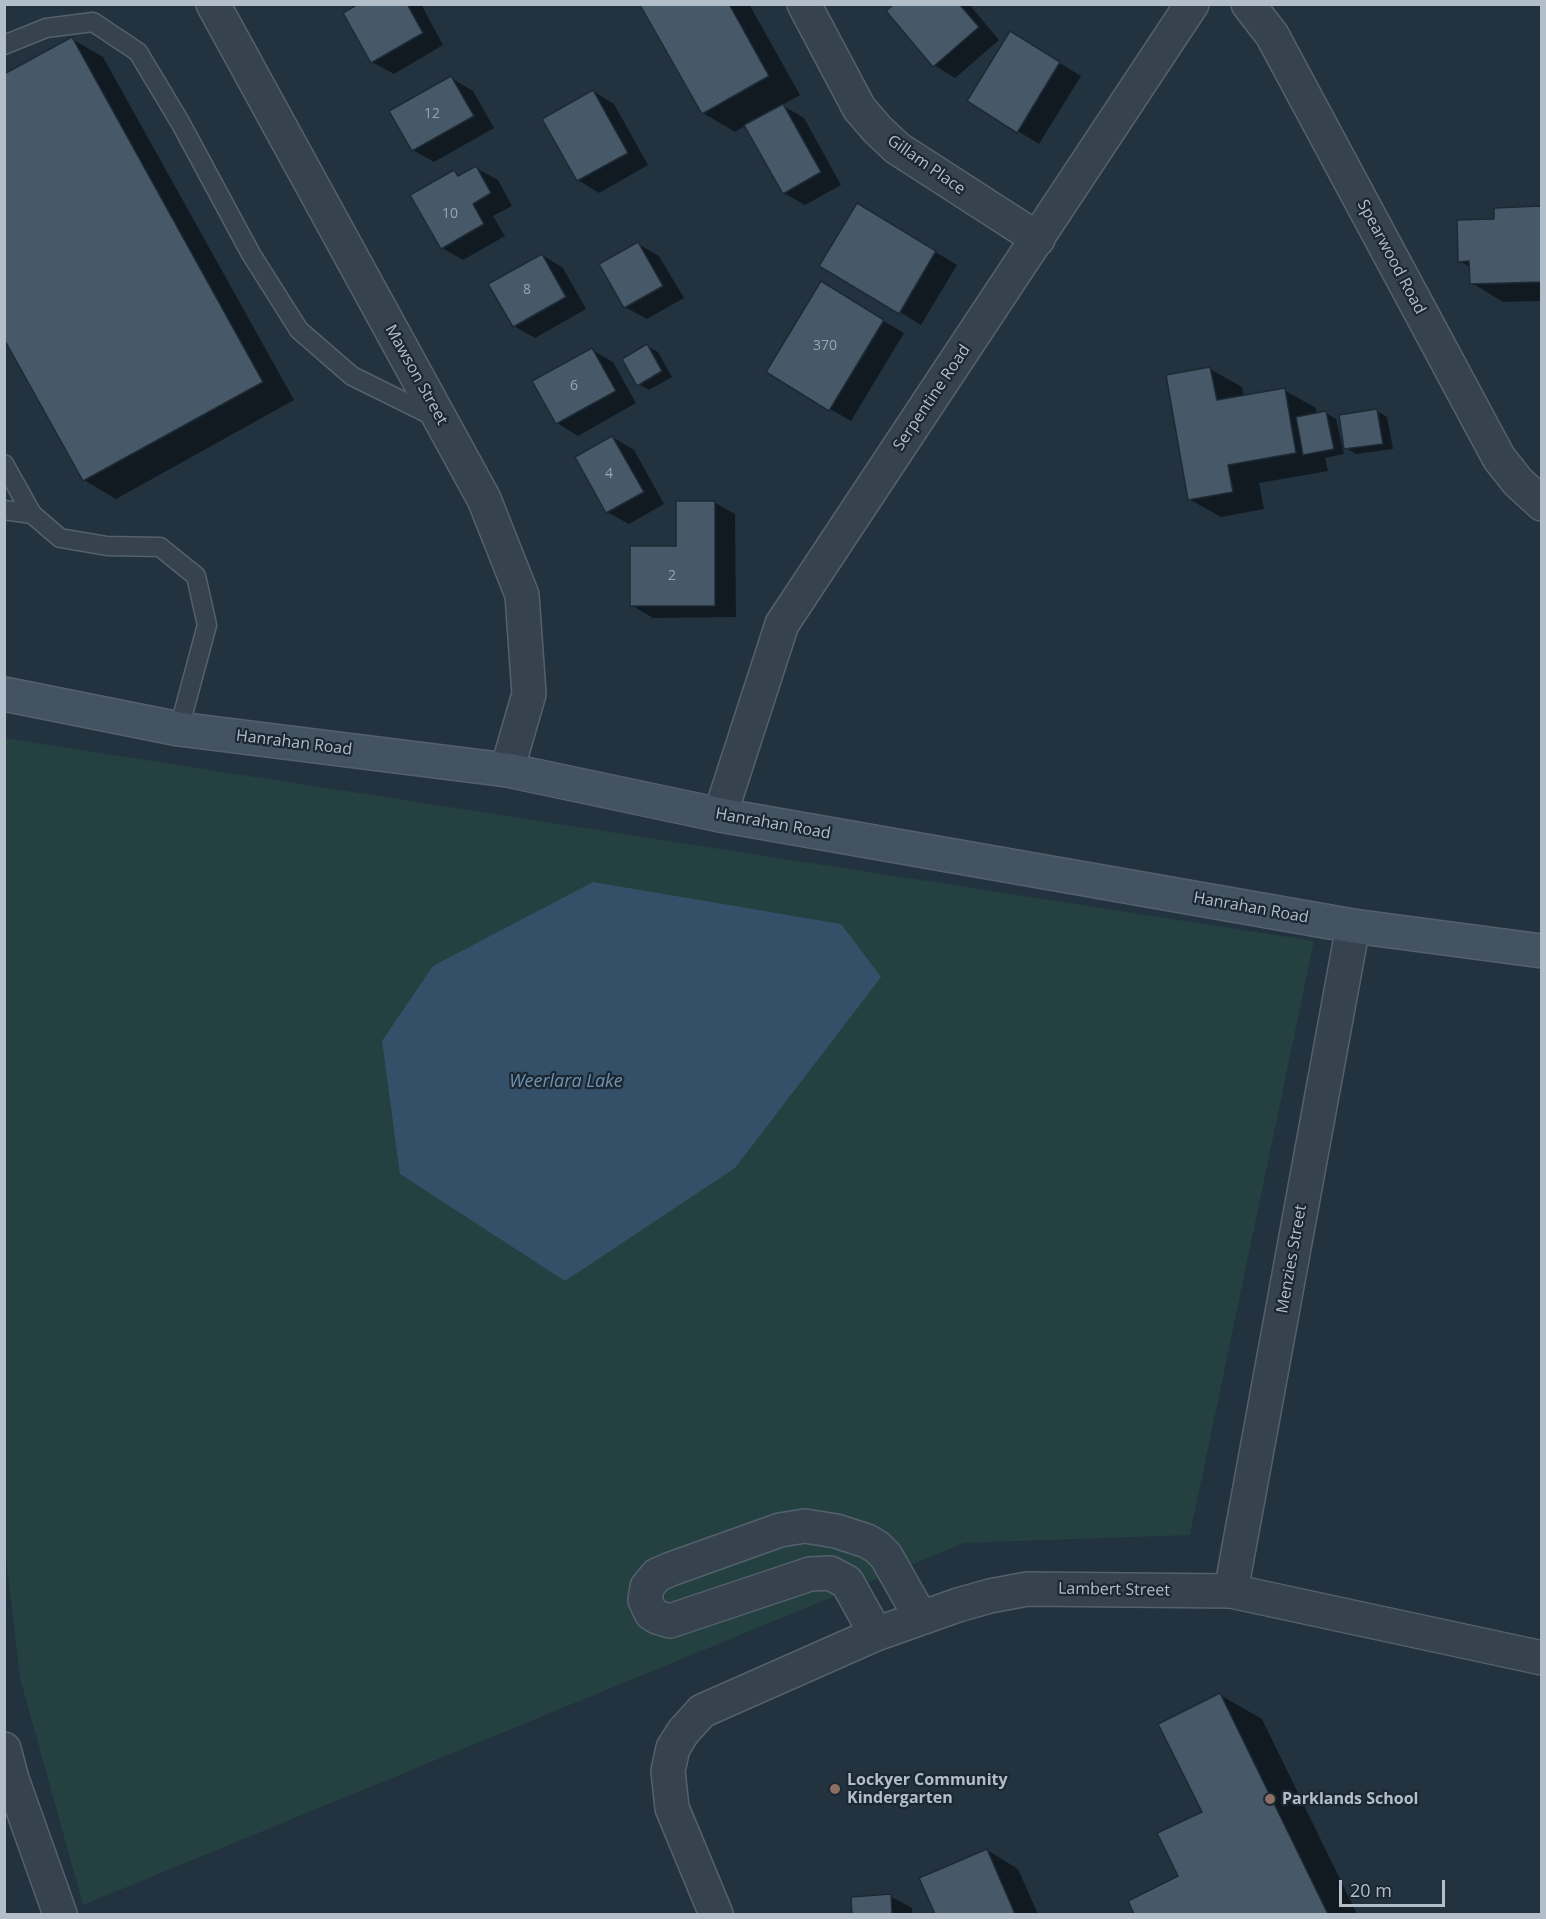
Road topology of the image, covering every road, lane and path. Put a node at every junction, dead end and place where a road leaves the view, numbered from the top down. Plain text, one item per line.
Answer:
1 (213, 4) edge
2 (804, 4) edge
3 (1192, 4) edge
4 (1248, 4) edge
5 (4, 45) edge
6 (1038, 239) junction
7 (441, 420) junction
8 (4, 464) edge
9 (1542, 504) edge
10 (4, 510) edge
11 (32, 514) junction
12 (4, 694) edge
13 (179, 729) junction
14 (507, 770) junction
15 (720, 815) junction
16 (1353, 926) junction
17 (1542, 951) edge
18 (1231, 1591) junction
19 (921, 1618) junction
20 (876, 1634) junction
21 (1542, 1658) edge
22 (4, 1749) edge
23 (60, 1914) edge
24 (716, 1914) edge

1 - 7 street, Mawson Street
2 - 6 street, Gillam Place
3 - 6 street, Serpentine Road
4 - 9 street, Spearwood Road
5 - 7 lane
6 - 15 street, Serpentine Road
7 - 14 street, Mawson Street
8 - 11 lane
10 - 11 lane
11 - 13 lane
12 - 13 main road, Hanrahan Road
13 - 14 main road, Hanrahan Road
14 - 15 main road, Hanrahan Road
15 - 16 main road, Hanrahan Road
16 - 17 main road, Hanrahan Road
16 - 18 street, Menzies Street
18 - 19 street, Lambert Street
18 - 21 street, Lambert Street
19 - 20 street, Lambert Street
19 - 20 street
20 - 24 street, Lambert Street
22 - 23 street

